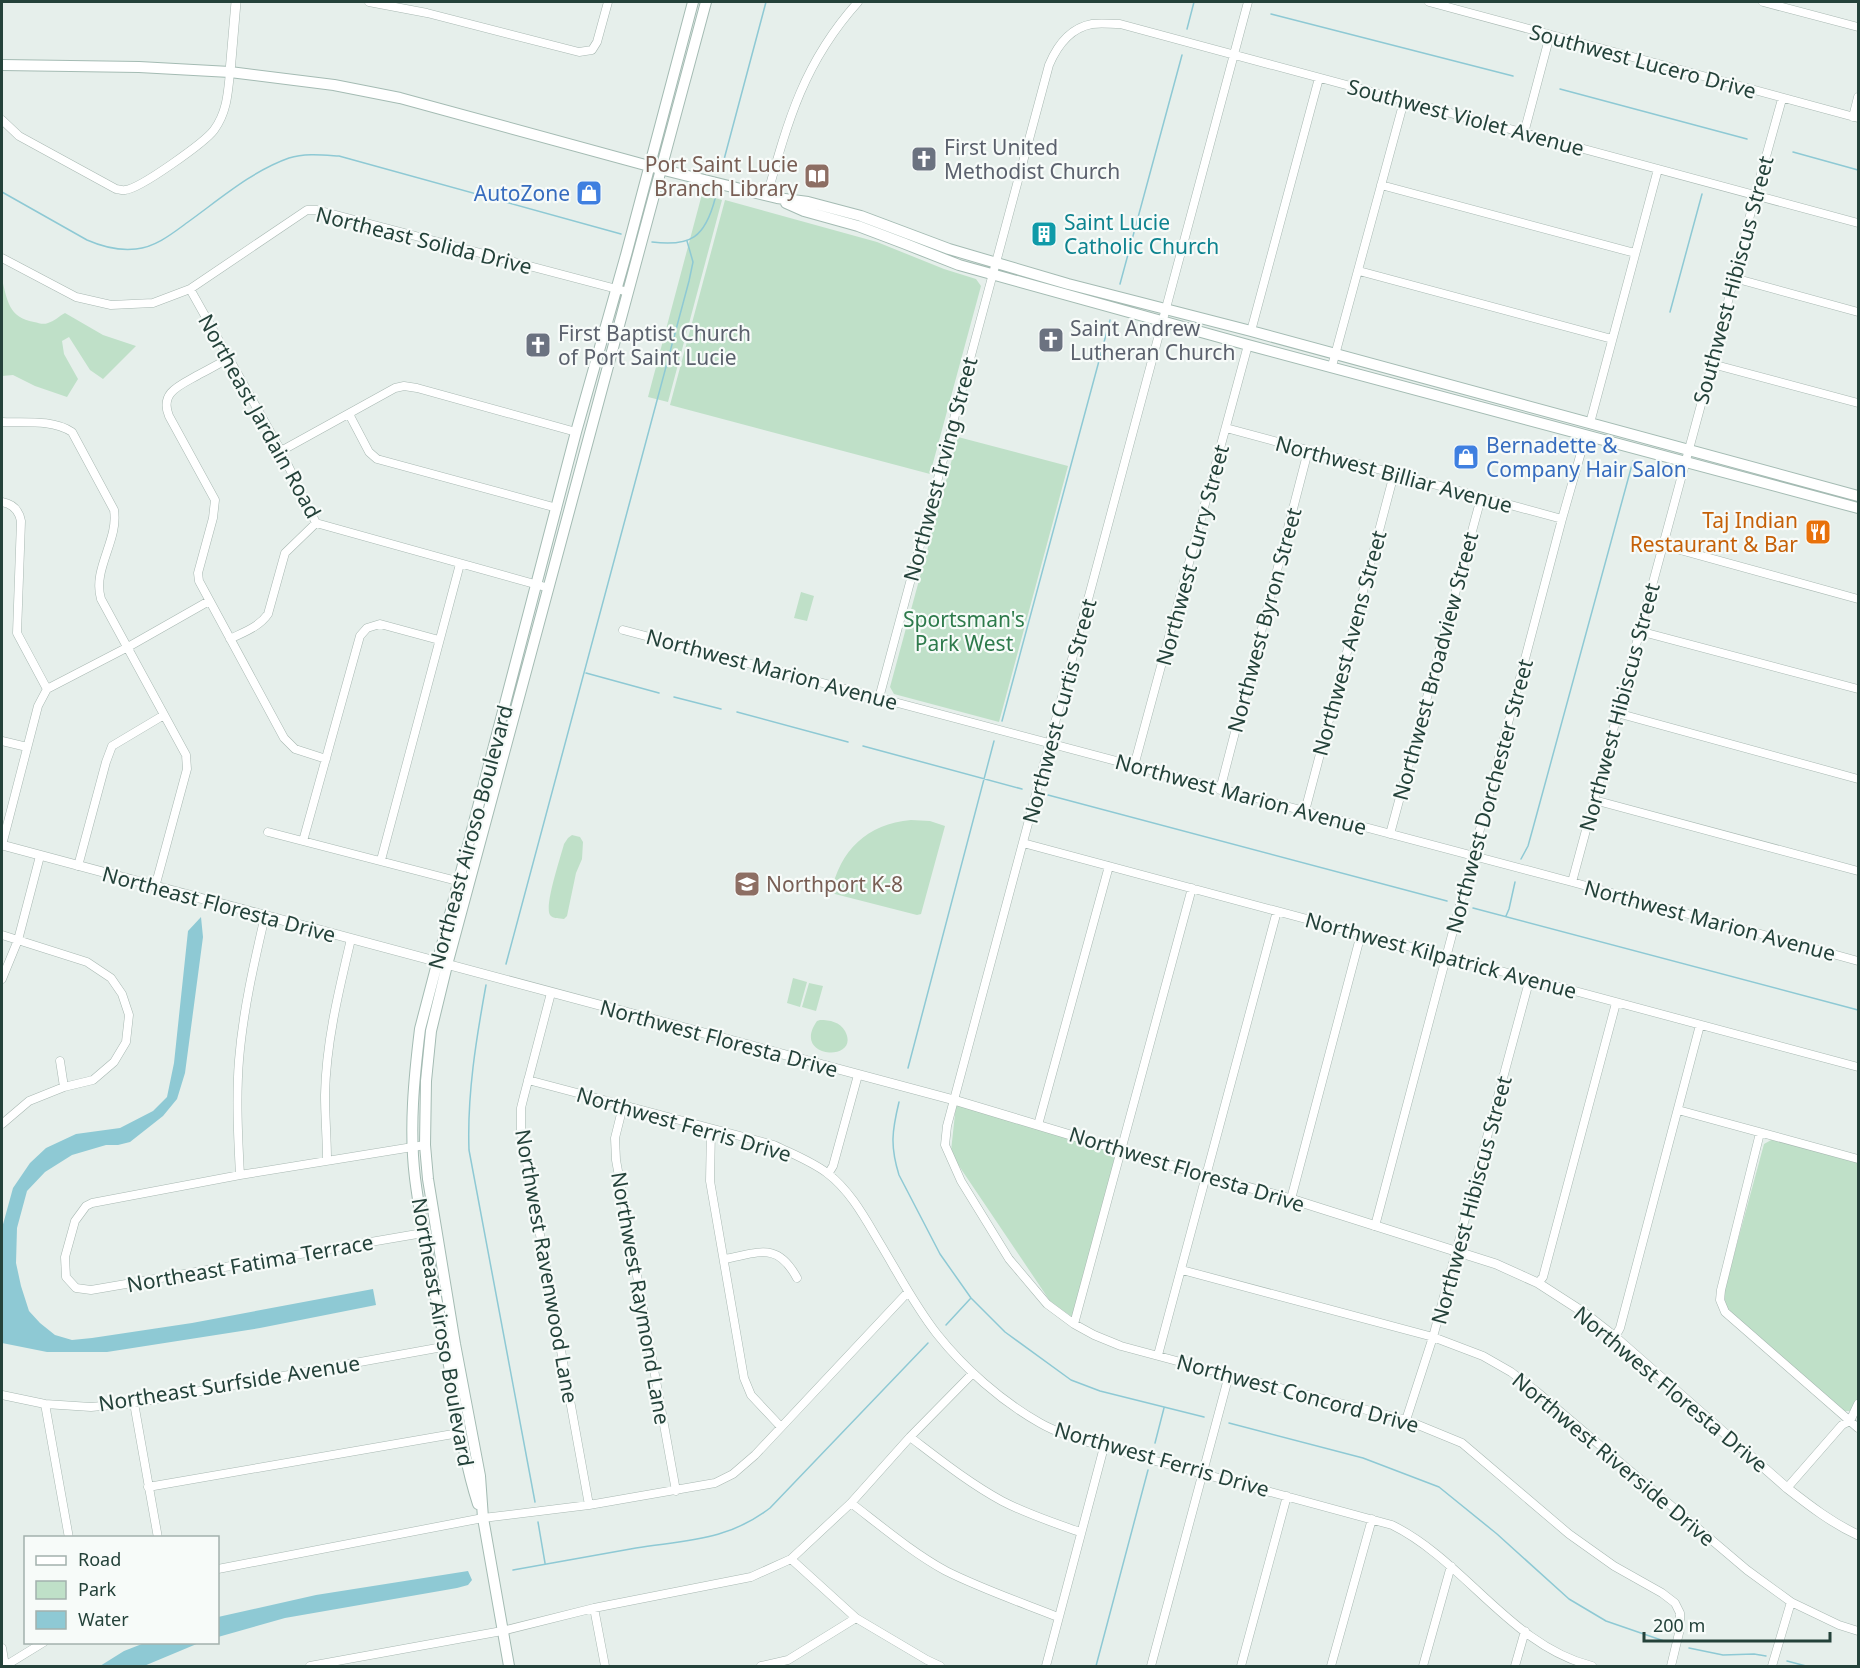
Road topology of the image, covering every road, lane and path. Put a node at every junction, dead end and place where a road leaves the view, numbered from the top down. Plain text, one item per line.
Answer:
1 (236, 2) edge
2 (369, 2) edge
3 (608, 2) edge
4 (699, 2) edge
5 (858, 2) edge
6 (1248, 2) edge
7 (1429, 2) edge
8 (1763, 2) edge
9 (1858, 27) edge
10 (1072, 32) joint
11 (1550, 35) junction
12 (1234, 54) junction
13 (2, 65) edge
14 (230, 72) junction
15 (1319, 78) junction
16 (1858, 97) edge
17 (1782, 99) junction
18 (1404, 101) junction
19 (1856, 118) edge
20 (2, 120) edge
21 (1524, 133) junction
22 (655, 168) junction
23 (1658, 169) junction
24 (1381, 185) junction
25 (1755, 196) junction
26 (772, 197) junction
27 (1858, 223) edge
28 (1635, 253) junction
29 (2, 258) edge
30 (995, 262) junction
31 (1359, 271) junction
32 (992, 275) junction
33 (1734, 278) junction
34 (190, 289) junction
35 (616, 289) junction
36 (627, 292) junction
37 (1166, 309) junction
38 (1858, 312) edge
39 (1163, 321) junction
40 (1251, 331) junction
41 (1612, 339) junction
42 (1248, 345) junction
43 (1335, 354) junction
44 (228, 359) junction
45 (1712, 364) junction
46 (1332, 366) junction
47 (1858, 403) edge
48 (349, 414) junction
49 (1513, 415) junction
50 (2, 422) edge
51 (1586, 422) junction
52 (1226, 429) junction
53 (576, 432) junction
54 (1586, 435) junction
55 (1687, 450) junction
56 (282, 451) junction
57 (1308, 451) junction
58 (1684, 461) junction
59 (1394, 474) junction
60 (1858, 496) edge
61 (1480, 498) junction
62 (2, 502) edge
63 (557, 508) junction
64 (1858, 508) edge
65 (1562, 519) junction
66 (316, 523) junction
67 (1662, 545) junction
68 (460, 564) junction
69 (537, 585) junction
70 (549, 588) junction
71 (1858, 599) edge
72 (209, 601) junction
73 (623, 630) dead end
74 (1639, 631) junction
75 (230, 639) junction
76 (439, 640) junction
77 (128, 647) junction
78 (47, 689) junction
79 (1858, 689) edge
80 (879, 698) junction
81 (1617, 713) junction
82 (164, 715) junction
83 (2, 741) edge
84 (1051, 743) junction
85 (27, 747) junction
86 (326, 759) junction
87 (1134, 766) junction
88 (1858, 779) edge
89 (1220, 790) junction
90 (1594, 800) junction
91 (1305, 811) junction
92 (268, 832) dead end
93 (1390, 834) junction
94 (303, 841) junction
95 (1023, 843) junction
96 (2, 845) edge
97 (40, 856) junction
98 (1474, 857) junction
99 (381, 861) junction
100 (78, 866) junction
101 (1109, 866) junction
102 (1858, 871) edge
103 (458, 881) junction
104 (1572, 882) junction
105 (155, 887) junction
106 (1192, 888) junction
107 (1277, 911) junction
108 (265, 916) junction
109 (1361, 934) junction
110 (2, 935) edge
111 (351, 939) junction
112 (18, 940) junction
113 (1447, 956) junction
114 (1858, 961) edge
115 (442, 963) junction
116 (1530, 978) junction
117 (2, 979) edge
118 (551, 993) junction
119 (1616, 1003) junction
120 (1700, 1025) junction
121 (60, 1061) dead end
122 (1858, 1067) edge
123 (858, 1075) junction
124 (528, 1080) junction
125 (64, 1087) junction
126 (954, 1100) junction
127 (623, 1106) junction
128 (1678, 1110) junction
129 (2, 1124) edge
130 (1038, 1125) junction
131 (711, 1129) junction
132 (1760, 1133) junction
133 (413, 1145) junction
134 (425, 1145) junction
135 (1121, 1150) junction
136 (1858, 1158) edge
137 (327, 1160) junction
138 (828, 1174) junction
139 (240, 1175) junction
140 (1207, 1176) junction
141 (1291, 1199) junction
142 (1375, 1226) junction
143 (423, 1233) junction
144 (1457, 1251) junction
145 (724, 1259) junction
146 (1182, 1270) junction
147 (797, 1278) dead end
148 (1538, 1283) junction
149 (909, 1292) junction
150 (1074, 1324) junction
151 (1433, 1337) junction
152 (1615, 1337) junction
153 (451, 1345) junction
154 (1158, 1355) junction
155 (973, 1373) junction
156 (1229, 1375) junction
157 (2, 1395) edge
158 (134, 1403) junction
159 (45, 1404) junction
160 (1858, 1404) edge
161 (1406, 1419) junction
162 (1850, 1421) junction
163 (781, 1427) junction
164 (1858, 1428) edge
165 (459, 1433) junction
166 (910, 1437) junction
167 (1104, 1447) junction
168 (1203, 1473) junction
169 (148, 1487) junction
170 (1787, 1488) junction
171 (676, 1491) junction
172 (1287, 1496) junction
173 (851, 1503) junction
174 (589, 1505) junction
175 (483, 1518) junction
176 (1372, 1519) junction
177 (1080, 1532) junction
178 (1858, 1534) edge
179 (69, 1536) edge
180 (158, 1536) edge
181 (791, 1558) junction
182 (1450, 1566) junction
183 (219, 1569) edge
184 (1791, 1602) junction
185 (594, 1608) junction
186 (856, 1617) junction
187 (1058, 1617) junction
188 (502, 1631) junction
189 (1525, 1631) junction
190 (1858, 1631) edge
191 (41, 1644) edge
192 (2, 1648) edge
193 (508, 1664) edge
194 (925, 1664) edge
195 (5, 1666) edge
196 (310, 1666) edge
197 (605, 1666) edge
198 (761, 1666) edge
199 (940, 1666) edge
200 (1046, 1666) edge
201 (1151, 1666) edge
202 (1241, 1666) edge
203 (1331, 1666) edge
204 (1423, 1666) edge
205 (1515, 1666) edge
206 (1592, 1666) edge
207 (1671, 1666) edge
208 (1772, 1666) edge

1 - 14 street
2 - 3 street
4 - 22 main road
5 - 26 street
6 - 12 street, Northwest Curtis Street
7 - 11 street, Southwest Lucero Drive
8 - 9 street
10 - 12 street, Southwest Violet Avenue
10 - 30 street, Northwest Irving Street
11 - 17 street, Southwest Lucero Drive
11 - 21 street
12 - 15 street, Southwest Violet Avenue
12 - 37 street, Northwest Curtis Street
13 - 14 main road
14 - 20 street
14 - 22 main road
15 - 18 street, Southwest Violet Avenue
15 - 40 street
16 - 19 street
17 - 19 street, Southwest Lucero Drive
17 - 25 street, Southwest Hibiscus Street
18 - 21 street, Southwest Violet Avenue
18 - 24 street
21 - 23 street, Southwest Violet Avenue
22 - 26 main road
22 - 35 main road, Northeast Airoso Boulevard
22 - 36 main road, Northeast Airoso Boulevard
23 - 25 street, Southwest Violet Avenue
23 - 28 street
24 - 28 street
24 - 31 street
25 - 27 street, Southwest Violet Avenue
25 - 33 street, Southwest Hibiscus Street
26 - 30 main road
26 - 32 main road
28 - 41 street
29 - 34 street, Northeast Solida Drive
30 - 32 street, Northwest Irving Street
30 - 37 main road
31 - 41 street
31 - 43 street
32 - 39 main road
32 - 80 street, Northwest Irving Street
33 - 38 street
33 - 45 street, Southwest Hibiscus Street
34 - 35 street, Northeast Solida Drive
34 - 44 street, Northeast Jardain Road
35 - 36 street, Northeast Solida Drive
35 - 53 main road, Northeast Airoso Boulevard
36 - 70 main road, Northeast Airoso Boulevard
37 - 39 street, Northwest Curtis Street
37 - 40 main road
39 - 42 main road
39 - 84 street, Northwest Curtis Street
40 - 43 main road
41 - 51 street
42 - 46 main road
42 - 52 street, Northwest Curry Street
43 - 46 street
43 - 51 main road
44 - 56 street, Northeast Jardain Road
44 - 72 street
45 - 47 street
45 - 55 street, Southwest Hibiscus Street
46 - 49 main road
48 - 53 street
48 - 56 street
48 - 63 street
49 - 51 main road
49 - 54 main road
50 - 77 street
51 - 55 main road
52 - 57 street, Northwest Billiar Avenue
52 - 87 street, Northwest Curry Street
53 - 63 main road, Northeast Airoso Boulevard
54 - 58 main road
54 - 65 street, Northwest Dorchester Street
55 - 58 street, Southwest Hibiscus Street
55 - 60 main road
56 - 66 street, Northeast Jardain Road
57 - 59 street, Northwest Billiar Avenue
57 - 89 street, Northwest Byron Street
58 - 64 main road
58 - 67 street, Northwest Hibiscus Street
59 - 61 street, Northwest Billiar Avenue
59 - 91 street, Northwest Avens Street
61 - 65 street, Northwest Billiar Avenue
61 - 93 street, Northwest Broadview Street
62 - 78 street
63 - 69 main road, Northeast Airoso Boulevard
65 - 98 street, Northwest Dorchester Street
66 - 68 street, Northeast Jardain Road
66 - 75 street
67 - 71 street
67 - 74 street, Northwest Hibiscus Street
68 - 69 street, Northeast Jardain Road
68 - 76 street
69 - 70 street, Northeast Jardain Road
69 - 103 main road, Northeast Airoso Boulevard
70 - 115 main road, Northeast Airoso Boulevard
72 - 75 street
72 - 77 street
73 - 80 street, Northwest Marion Avenue
74 - 79 street
74 - 81 street, Northwest Hibiscus Street
75 - 86 street
76 - 86 street
76 - 99 street
77 - 78 street
77 - 82 street
78 - 85 street
80 - 84 street, Northwest Marion Avenue
81 - 88 street
81 - 90 street, Northwest Hibiscus Street
82 - 100 street
82 - 105 street
83 - 85 street
84 - 87 street, Northwest Marion Avenue
84 - 95 street, Northwest Curtis Street
85 - 96 street
86 - 94 street
87 - 89 street, Northwest Marion Avenue
89 - 91 street, Northwest Marion Avenue
90 - 102 street
90 - 104 street, Northwest Hibiscus Street
91 - 93 street, Northwest Marion Avenue
92 - 94 street
93 - 98 street, Northwest Marion Avenue
94 - 99 street
95 - 101 street, Northwest Kilpatrick Avenue
95 - 126 street, Northwest Curtis Street
96 - 97 street, Northeast Floresta Drive
97 - 100 street, Northeast Floresta Drive
97 - 112 street
98 - 104 street, Northwest Marion Avenue
98 - 113 street, Northwest Dorchester Street
99 - 103 street
100 - 105 street, Northeast Floresta Drive
101 - 106 street, Northwest Kilpatrick Avenue
101 - 130 street
103 - 115 main road, Northeast Airoso Boulevard
104 - 114 street, Northwest Marion Avenue
105 - 108 street, Northeast Floresta Drive
106 - 107 street, Northwest Kilpatrick Avenue
106 - 135 street
107 - 109 street, Northwest Kilpatrick Avenue
107 - 140 street
108 - 111 street, Northeast Floresta Drive
108 - 139 street
109 - 113 street, Northwest Kilpatrick Avenue
109 - 141 street
110 - 112 street
111 - 115 street, Northeast Floresta Drive
111 - 137 street
112 - 117 street
112 - 125 street
113 - 116 street, Northwest Kilpatrick Avenue
113 - 142 street, Northwest Dorchester Street
115 - 118 street, Northwest Floresta Drive
115 - 133 main road, Northeast Airoso Boulevard
115 - 134 main road, Northeast Airoso Boulevard
116 - 119 street, Northwest Kilpatrick Avenue
116 - 144 street, Northwest Hibiscus Street
118 - 123 street, Northwest Floresta Drive
118 - 124 street, Northwest Ravenwood Lane
119 - 120 street, Northwest Kilpatrick Avenue
119 - 148 street
120 - 122 street, Northwest Kilpatrick Avenue
120 - 128 street
121 - 125 street
123 - 126 street, Northwest Floresta Drive
123 - 138 street
124 - 127 street, Northwest Ferris Drive
124 - 174 street, Northwest Ravenwood Lane
125 - 129 street
126 - 130 street, Northwest Floresta Drive
126 - 150 street, Northwest Concord Drive
127 - 131 street, Northwest Ferris Drive
127 - 171 street, Northwest Raymond Lane
128 - 132 street
128 - 152 street
130 - 135 street, Northwest Floresta Drive
131 - 138 street, Northwest Ferris Drive
131 - 145 street
132 - 136 street
132 - 162 street
133 - 134 street
133 - 137 street
133 - 143 main road, Northeast Airoso Boulevard
134 - 153 main road, Northeast Airoso Boulevard
135 - 140 street, Northwest Floresta Drive
135 - 150 street
137 - 139 street
138 - 149 street, Northwest Ferris Drive
139 - 143 street, Northeast Fatima Terrace
140 - 141 street, Northwest Floresta Drive
140 - 146 street
141 - 142 street, Northwest Floresta Drive
142 - 144 street, Northwest Floresta Drive
143 - 153 main road, Northeast Airoso Boulevard
144 - 148 street, Northwest Floresta Drive
144 - 151 street, Northwest Hibiscus Street
145 - 147 street
145 - 163 street
146 - 151 street, Northwest Riverside Drive
146 - 154 street
148 - 152 street, Northwest Floresta Drive
149 - 155 street, Northwest Ferris Drive
149 - 163 street
150 - 154 street, Northwest Concord Drive
151 - 161 street, Northwest Hibiscus Street
151 - 184 street, Northwest Riverside Drive
152 - 170 street, Northwest Floresta Drive
153 - 158 street, Northeast Surfside Avenue
153 - 165 main road, Northeast Airoso Boulevard
153 - 175 main road, Northeast Airoso Boulevard
154 - 156 street, Northwest Concord Drive
155 - 166 street
155 - 167 street, Northwest Ferris Drive
156 - 161 street, Northwest Concord Drive
156 - 168 street
157 - 159 street, Northeast Surfside Avenue
158 - 159 street, Northeast Surfside Avenue
158 - 169 street
159 - 179 street
160 - 162 street
161 - 207 street, Northwest Concord Drive
162 - 164 street
162 - 170 street
163 - 171 street
165 - 169 street
165 - 175 main road, Northeast Airoso Boulevard
166 - 173 street
166 - 177 street
167 - 168 street, Northwest Ferris Drive
167 - 177 street
168 - 172 street, Northwest Ferris Drive
168 - 201 street
169 - 180 street
170 - 178 street, Northwest Floresta Drive
171 - 174 street
172 - 176 street, Northwest Ferris Drive
172 - 202 street
173 - 181 street
173 - 187 street
174 - 175 street
175 - 183 street
175 - 188 main road, Northeast Airoso Boulevard
176 - 182 street, Northwest Ferris Drive
176 - 203 street
177 - 187 street
181 - 185 street
181 - 186 street
182 - 189 street, Northwest Ferris Drive
182 - 204 street
184 - 190 street, Northwest Riverside Drive
184 - 208 street
185 - 188 street
185 - 197 street
186 - 194 street
186 - 198 street
187 - 200 street
188 - 193 main road, Northeast Airoso Boulevard
188 - 196 street
189 - 205 street
189 - 206 street, Northwest Ferris Drive
191 - 195 street
192 - 195 street
194 - 199 street

